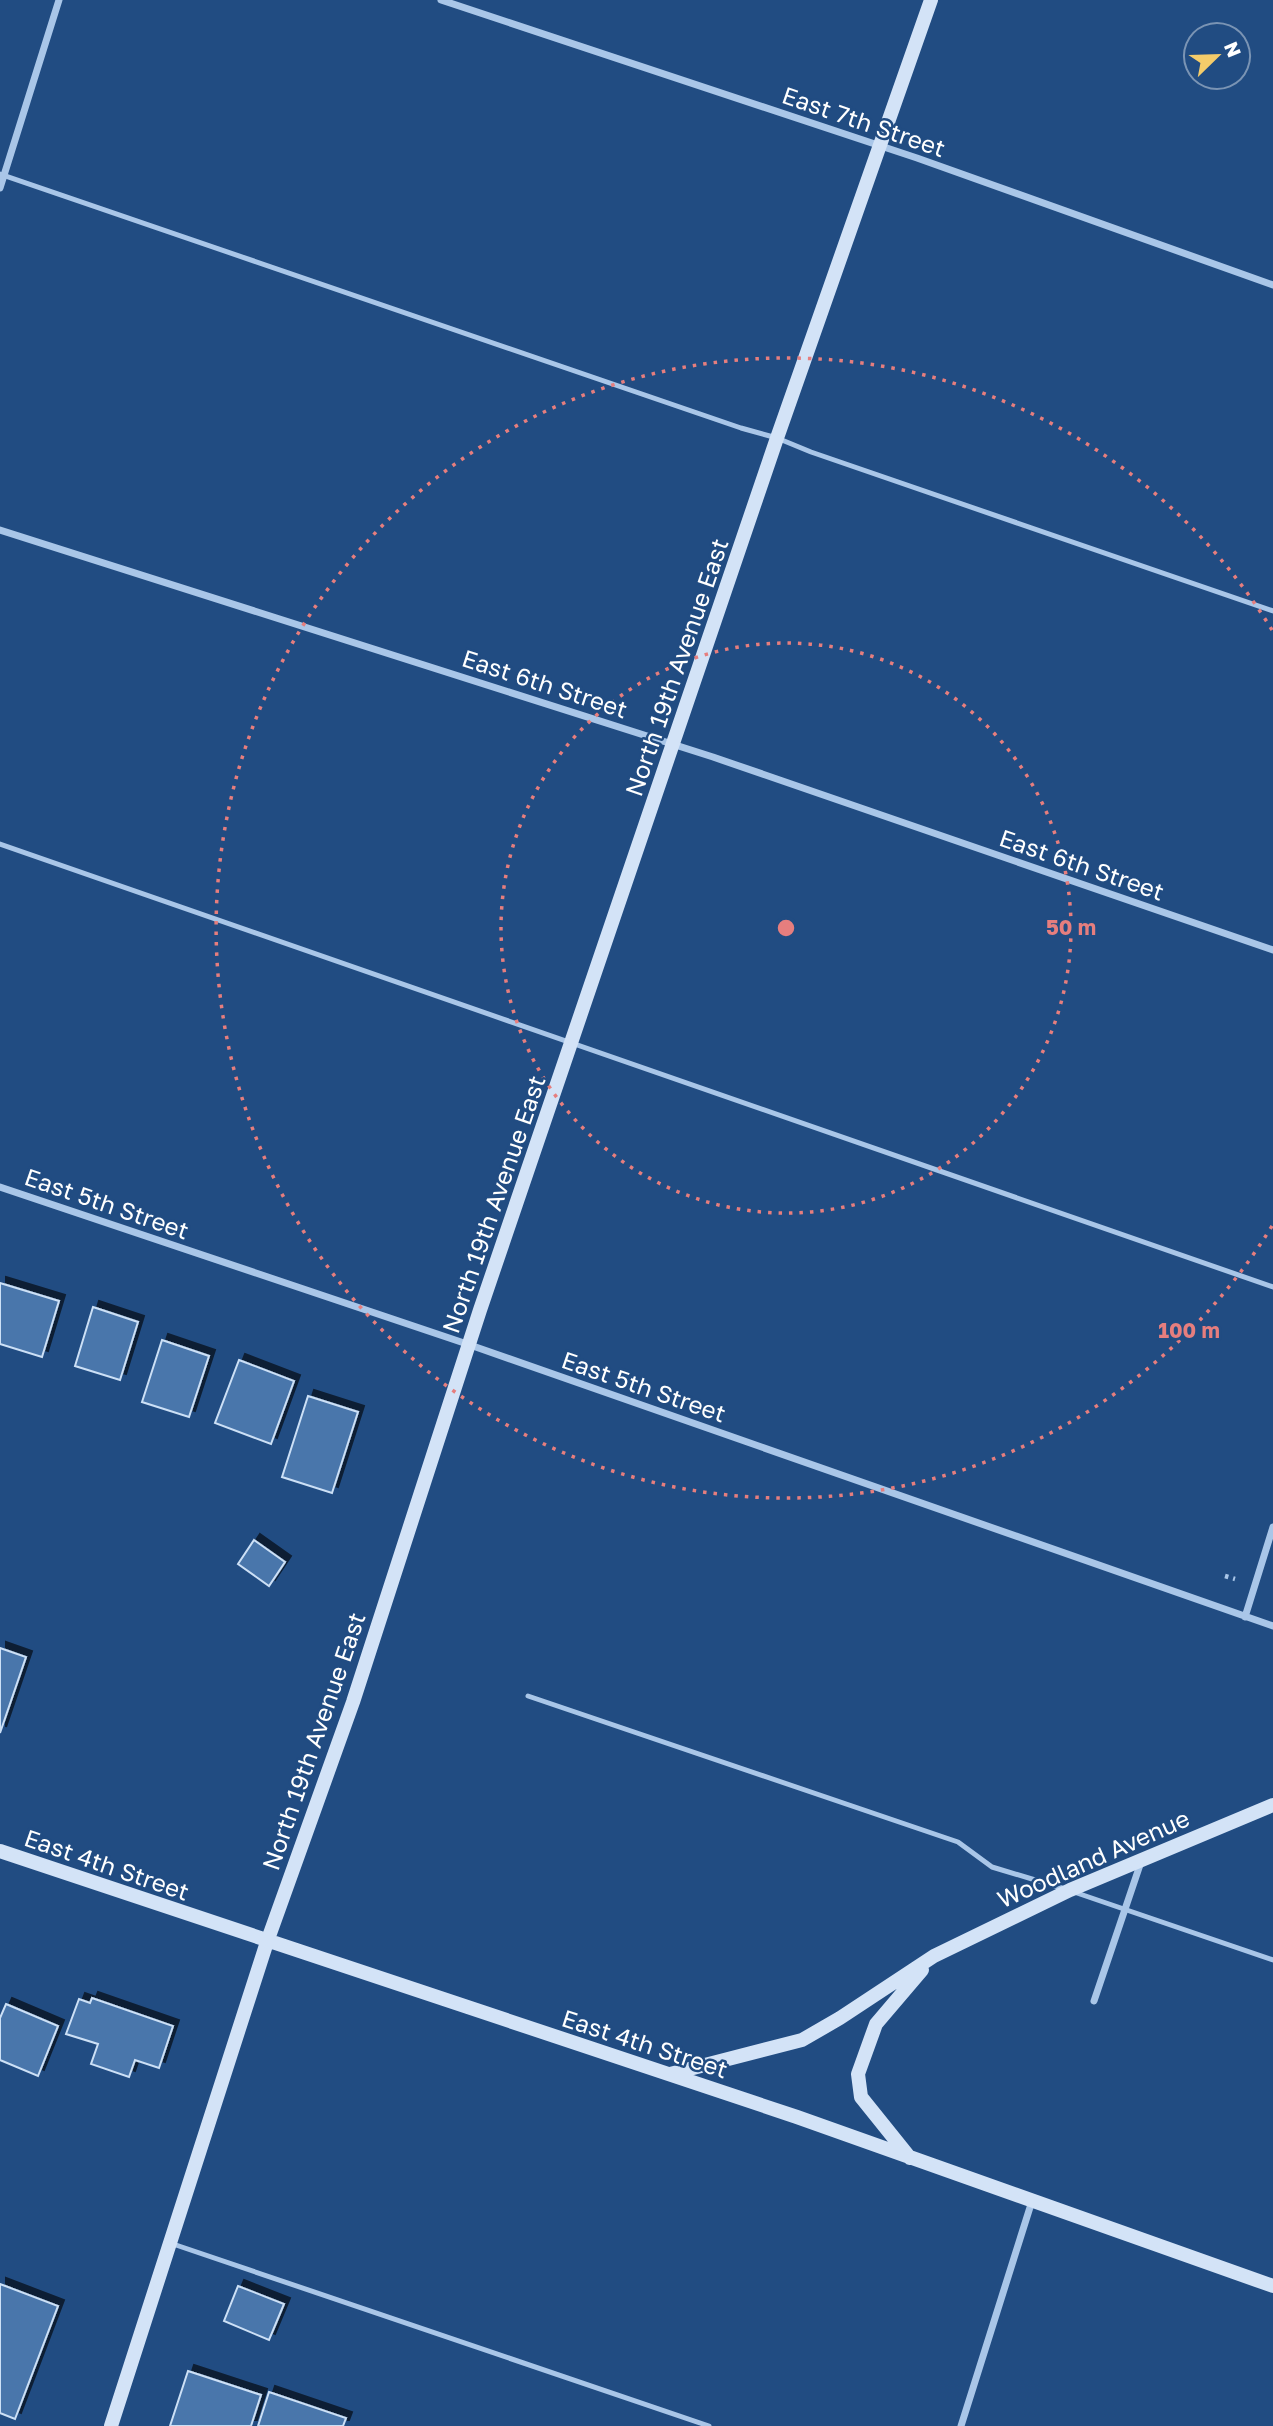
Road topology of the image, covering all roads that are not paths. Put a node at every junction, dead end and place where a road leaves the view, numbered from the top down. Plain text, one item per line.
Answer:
1 (60, 0) edge
2 (441, 0) edge
3 (931, 0) edge
4 (881, 146) junction
5 (2, 175) edge
6 (0, 188) edge
7 (1273, 285) edge
8 (777, 438) junction
9 (0, 530) edge
10 (1273, 611) edge
11 (674, 745) junction
12 (0, 844) edge
13 (1273, 950) edge
14 (572, 1042) junction
15 (0, 1187) edge
16 (1273, 1287) edge
17 (470, 1345) junction
18 (1273, 1527) edge
19 (1245, 1617) junction
20 (1273, 1626) edge
21 (528, 1696) dead end
22 (1273, 1805) edge
23 (0, 1851) edge
24 (1143, 1858) junction
25 (1070, 1890) junction
26 (1127, 1909) junction
27 (267, 1942) junction
28 (934, 1956) junction
29 (1273, 1960) edge
30 (1094, 2001) dead end
31 (669, 2074) junction
32 (911, 2159) junction
33 (1032, 2201) junction
34 (170, 2243) junction
35 (1273, 2286) edge
36 (111, 2426) edge
37 (709, 2426) edge
38 (961, 2426) edge

1 - 5 street
2 - 4 street, East 7th Street
3 - 4 street, North 19th Avenue East
4 - 7 street, East 7th Street
4 - 8 street, North 19th Avenue East
5 - 6 street
5 - 8 lane
8 - 10 lane
8 - 11 street, North 19th Avenue East
9 - 11 street, East 6th Street
11 - 13 street, East 6th Street
11 - 14 street, North 19th Avenue East
12 - 14 lane
14 - 16 lane
14 - 17 street, North 19th Avenue East
15 - 17 street, East 5th Street
17 - 19 street, East 5th Street
17 - 27 street, North 19th Avenue East
18 - 19 street
19 - 20 street, East 5th Street
21 - 25 lane
22 - 24 street, Woodland Avenue
23 - 27 street, East 4th Street
24 - 25 street, Woodland Avenue
24 - 26 street
25 - 26 lane
25 - 28 street, Woodland Avenue
26 - 29 lane
26 - 30 street
27 - 31 street, East 4th Street
27 - 34 street, North 19th Avenue East
28 - 31 street, Woodland Avenue
28 - 32 street, Woodland Avenue
31 - 32 street, East 4th Street
32 - 33 street, East 4th Street
33 - 35 street, East 4th Street
33 - 38 street
34 - 36 street, North 19th Avenue East
34 - 37 lane

